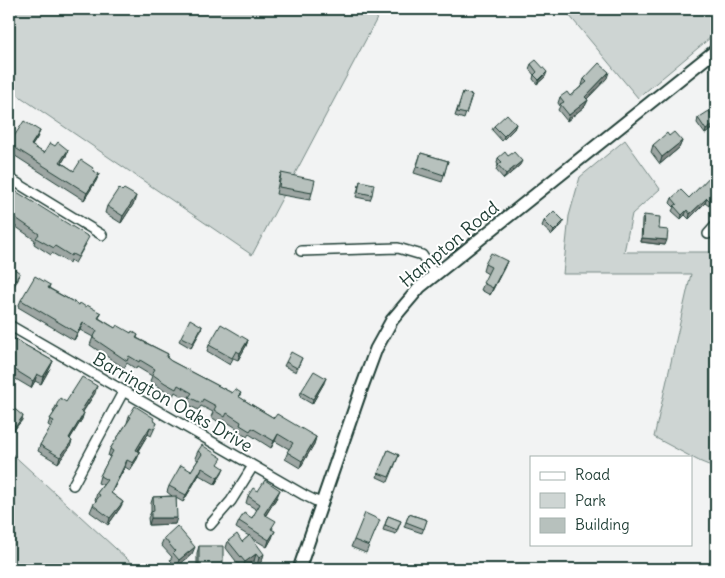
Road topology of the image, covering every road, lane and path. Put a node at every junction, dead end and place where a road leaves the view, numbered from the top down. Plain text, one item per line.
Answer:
1 (716, 50) edge
2 (9, 178) edge
3 (716, 225) edge
4 (708, 234) dead end
5 (102, 235) dead end
6 (301, 251) dead end
7 (435, 275) junction
8 (9, 326) edge
9 (123, 392) junction
10 (253, 466) junction
11 (73, 485) dead end
12 (322, 504) junction
13 (210, 525) dead end
14 (299, 569) edge

1 - 7 main road, Hampton Road
2 - 5 street
3 - 4 street
6 - 7 street
7 - 12 main road, Hampton Road
8 - 9 street, Barrington Oaks Drive
9 - 10 street, Barrington Oaks Drive
9 - 11 street
10 - 12 street, Barrington Oaks Drive
10 - 13 street
12 - 14 main road, Hampton Road

